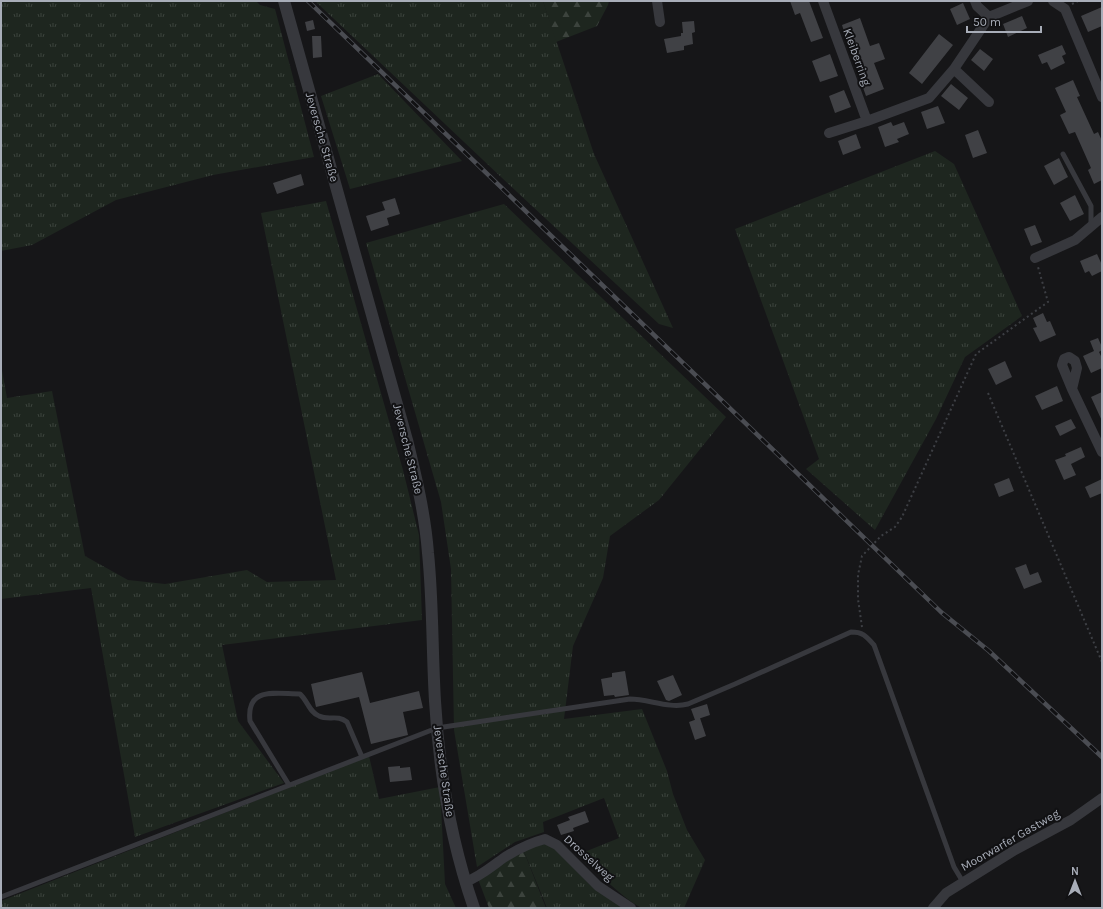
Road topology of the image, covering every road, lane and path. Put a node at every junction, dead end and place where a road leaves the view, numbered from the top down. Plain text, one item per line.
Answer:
1 (284, 1) edge
2 (657, 1) edge
3 (823, 1) edge
4 (975, 1) edge
5 (1028, 1) edge
6 (1053, 1) edge
7 (989, 17) junction
8 (660, 22) dead end
9 (954, 69) junction
10 (1102, 97) edge
11 (989, 102) dead end
12 (867, 121) junction
13 (829, 133) dead end
14 (1062, 154) dead end
15 (1102, 217) edge
16 (1091, 226) junction
17 (1035, 258) joint
18 (1072, 389) dead end
19 (988, 393) dead end
20 (1102, 452) edge
21 (863, 634) junction
22 (1102, 662) edge
23 (437, 728) junction
24 (362, 757) junction
25 (289, 785) junction
26 (1102, 798) edge
27 (465, 882) junction
28 (964, 882) junction
29 (1, 897) edge
30 (474, 908) edge
31 (631, 908) edge
32 (933, 908) edge

1 - 23 street, Jeversche Straße
2 - 8 street
3 - 12 street, Kleiberring
4 - 7 street
5 - 7 street
6 - 10 street
7 - 9 street
9 - 11 street
9 - 12 street
12 - 13 street
14 - 16 lane
15 - 16 street
16 - 17 street
17 - 21 path
18 - 20 street
19 - 22 path
21 - 23 lane
21 - 28 lane
23 - 24 lane
23 - 27 street, Jeversche Straße
24 - 25 lane
24 - 25 lane
25 - 29 lane
26 - 28 street, Moorwarfer Gastweg
27 - 30 street, Jeversche Straße
27 - 31 street, Drosselweg
28 - 32 street, Moorwarfer Gastweg

